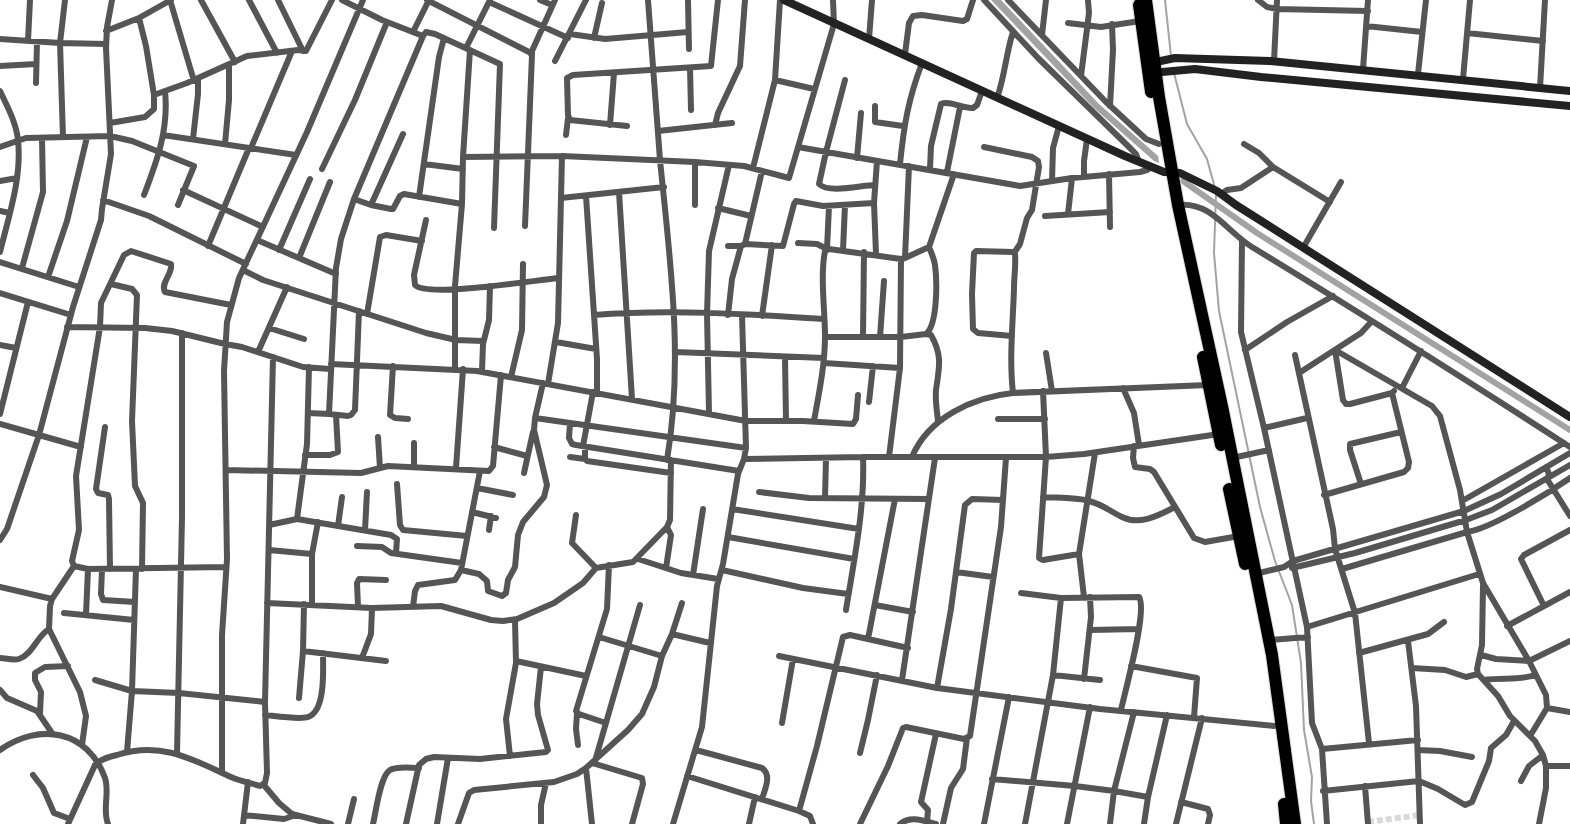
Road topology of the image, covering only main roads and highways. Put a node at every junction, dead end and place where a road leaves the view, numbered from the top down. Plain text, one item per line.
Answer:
1 (1138, 0) edge
2 (1146, 0) edge
3 (1156, 67) junction
4 (1165, 159) junction
5 (1286, 824) edge
6 (1295, 824) edge

1 - 3 highway
2 - 3 highway
3 - 4 highway
4 - 5 highway
4 - 6 highway

